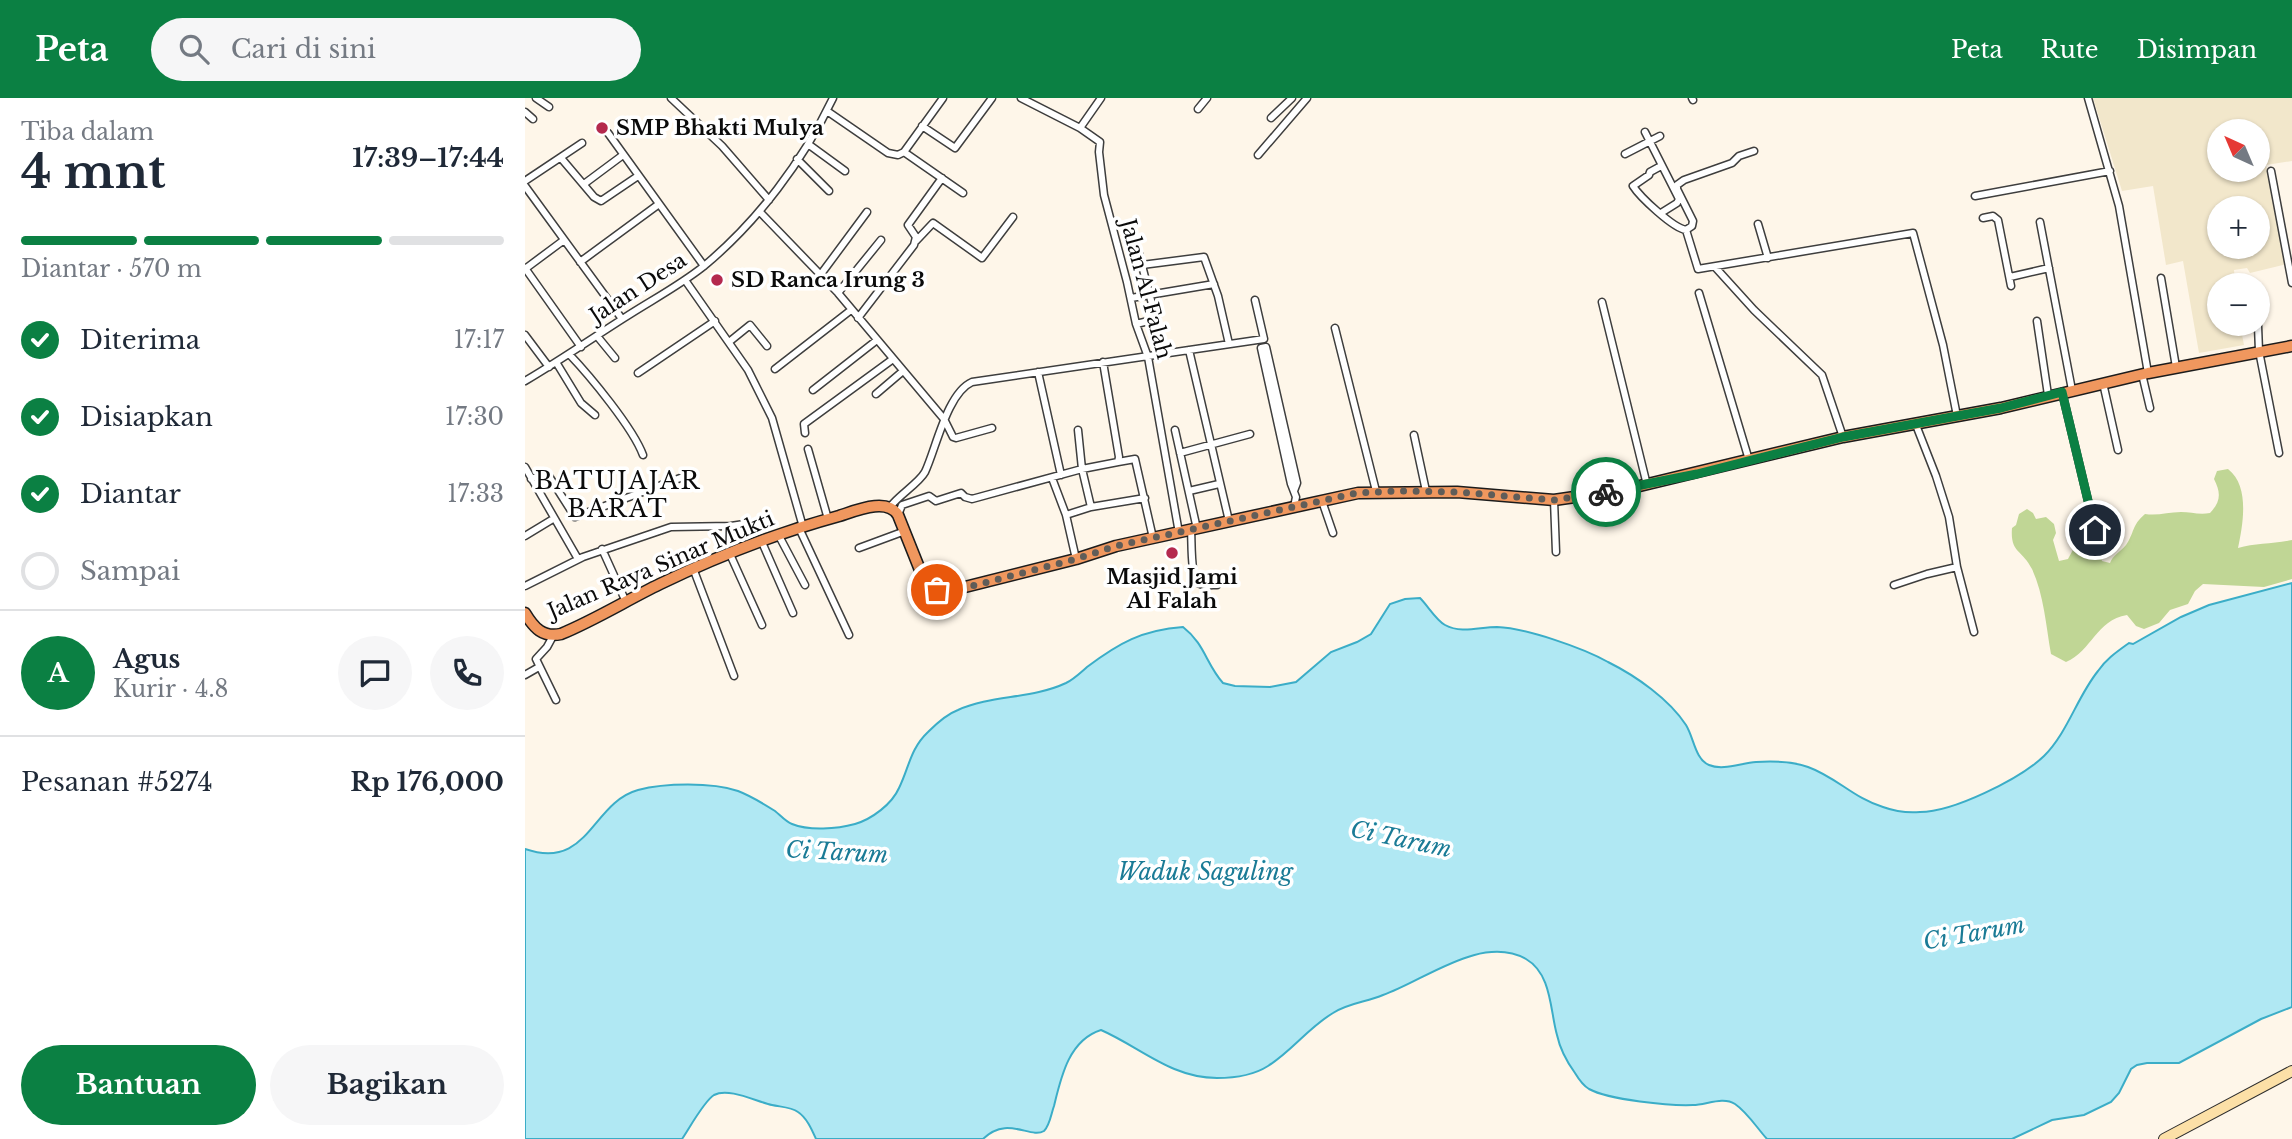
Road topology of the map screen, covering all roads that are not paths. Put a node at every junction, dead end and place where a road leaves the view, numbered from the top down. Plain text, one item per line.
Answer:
1 (536, 98) edge
2 (671, 98) edge
3 (833, 98) edge
4 (943, 98) edge
5 (992, 98) edge
6 (1021, 98) edge
7 (1101, 98) edge
8 (1207, 98) edge
9 (1292, 98) edge
10 (1307, 98) edge
11 (2088, 98) edge
12 (549, 107) dead end
13 (1198, 109) dead end
14 (827, 111) junction
15 (525, 112) edge
16 (1271, 118) dead end
17 (533, 119) dead end
18 (922, 126) junction
19 (1080, 128) junction
20 (1645, 132) dead end
21 (608, 133) dead end
22 (1660, 136) dead end
23 (1649, 142) junction
24 (582, 143) dead end
25 (808, 144) junction
26 (1754, 150) dead end
27 (904, 152) junction
28 (1625, 154) dead end
29 (623, 155) junction
30 (1258, 155) dead end
31 (561, 158) junction
32 (797, 159) junction
33 (1661, 166) junction
34 (845, 171) dead end
35 (2110, 171) junction
36 (2271, 171) dead end
37 (638, 176) junction
38 (943, 178) junction
39 (525, 184) edge
40 (584, 184) junction
41 (829, 191) dead end
42 (963, 193) dead end
43 (1975, 196) dead end
44 (769, 200) junction
45 (659, 204) junction
46 (760, 212) junction
47 (867, 212) dead end
48 (1661, 213) junction
49 (1013, 218) dead end
50 (1983, 218) dead end
51 (2040, 222) dead end
52 (1758, 224) dead end
53 (1686, 230) junction
54 (564, 240) junction
55 (881, 240) dead end
56 (916, 241) junction
57 (1139, 254) dead end
58 (1768, 258) junction
59 (580, 262) junction
60 (704, 265) junction
61 (1142, 265) junction
62 (1714, 267) junction
63 (525, 268) edge
64 (2049, 268) junction
65 (821, 274) junction
66 (2010, 277) junction
67 (2161, 278) dead end
68 (685, 280) junction
69 (2292, 283) edge
70 (1214, 284) junction
71 (2011, 286) dead end
72 (838, 293) junction
73 (1699, 293) dead end
74 (1150, 295) junction
75 (1131, 298) junction
76 (1255, 300) dead end
77 (1602, 302) dead end
78 (851, 310) junction
79 (857, 318) junction
80 (622, 319) junction
81 (1157, 319) junction
82 (715, 321) junction
83 (2036, 321) dead end
84 (1136, 324) junction
85 (1335, 328) dead end
86 (525, 335) edge
87 (597, 336) junction
88 (2258, 336) edge
89 (877, 340) junction
90 (729, 342) junction
91 (1229, 344) junction
92 (767, 346) dead end
93 (2292, 346) edge
94 (581, 347) junction
95 (1189, 350) junction
96 (2259, 351) junction
97 (569, 354) junction
98 (1165, 354) junction
99 (1148, 357) junction
100 (615, 358) dead end
101 (893, 359) junction
102 (556, 362) junction
103 (1103, 362) junction
104 (548, 367) junction
105 (2176, 367) junction
106 (775, 369) dead end
107 (903, 371) junction
108 (1038, 372) junction
109 (638, 373) dead end
110 (2145, 374) junction
111 (525, 381) edge
112 (2103, 383) junction
113 (813, 390) dead end
114 (2067, 391) junction
115 (876, 394) dead end
116 (2048, 395) junction
117 (2150, 408) dead end
118 (595, 415) dead end
119 (1957, 416) junction
120 (944, 419) junction
121 (1279, 419) junction
122 (1916, 425) junction
123 (992, 428) dead end
124 (1078, 430) dead end
125 (1175, 430) dead end
126 (805, 433) dead end
127 (1250, 434) dead end
128 (1414, 435) dead end
129 (1843, 437) junction
130 (1210, 445) junction
131 (808, 449) dead end
132 (2118, 450) dead end
133 (1180, 453) junction
134 (2280, 453) dead end
135 (643, 455) dead end
136 (1749, 460) junction
137 (1118, 462) junction
138 (525, 467) edge
139 (1082, 469) junction
140 (1061, 475) junction
141 (529, 477) edge
142 (683, 477) dead end
143 (1052, 478) junction
144 (554, 483) junction
145 (1219, 484) junction
146 (1647, 485) junction
147 (539, 491) junction
148 (1189, 491) junction
149 (1376, 491) junction
150 (1426, 491) junction
151 (1145, 498) junction
152 (1554, 500) junction
153 (1322, 501) junction
154 (1091, 507) junction
155 (1294, 507) junction
156 (894, 511) junction
157 (1066, 515) junction
158 (553, 519) junction
159 (828, 519) junction
160 (757, 522) dead end
161 (1229, 522) junction
162 (801, 527) junction
163 (2095, 530) dead end
164 (905, 531) junction
165 (1189, 531) junction
166 (1333, 533) dead end
167 (778, 534) junction
168 (525, 536) edge
169 (1153, 538) junction
170 (761, 540) junction
171 (859, 548) dead end
172 (602, 549) junction
173 (729, 552) junction
174 (1556, 552) dead end
175 (578, 559) junction
176 (1076, 559) junction
177 (693, 568) junction
178 (1957, 568) junction
179 (805, 584) dead end
180 (1217, 585) dead end
181 (1894, 585) dead end
182 (525, 586) edge
183 (625, 602) junction
184 (793, 612) dead end
185 (527, 621) edge
186 (762, 625) dead end
187 (1974, 632) dead end
188 (849, 635) dead end
189 (553, 636) junction
190 (539, 667) junction
191 (525, 675) edge
192 (734, 676) dead end
193 (555, 701) dead end
194 (2292, 1071) edge
195 (2164, 1139) edge

1 - 12 street
2 - 44 street
3 - 14 street, Jalan Desa
4 - 18 street
5 - 18 street
6 - 19 street, Jalan Al Falah
7 - 19 street
8 - 13 street
9 - 16 street
10 - 30 street
11 - 35 street
14 - 25 street, Jalan Desa
14 - 27 street
15 - 17 street
18 - 27 street
19 - 75 street, Jalan Al Falah
20 - 23 street
21 - 29 street
22 - 23 street
23 - 28 street
23 - 33 street
24 - 31 street
25 - 32 street, Jalan Desa
25 - 34 street
26 - 53 street
27 - 38 street
29 - 37 street
29 - 40 street
31 - 39 street
31 - 40 street
32 - 41 street
32 - 44 street, Jalan Desa
33 - 48 street
33 - 48 street
35 - 43 street
35 - 110 street
36 - 69 street
37 - 40 street
37 - 45 street
38 - 42 street
38 - 56 street
39 - 54 street
44 - 46 street, Jalan Desa
45 - 59 street
45 - 60 street
46 - 60 street, Jalan Desa
46 - 65 street
47 - 65 street
48 - 53 street
49 - 56 street
50 - 66 street
51 - 64 street
52 - 58 street
53 - 62 street
54 - 59 street
54 - 63 street
55 - 72 street
56 - 79 street
57 - 61 street
58 - 62 street
58 - 119 street
59 - 80 street
60 - 68 street, Jalan Desa
61 - 70 street
61 - 74 street
62 - 129 street
63 - 94 street
64 - 66 street
64 - 114 street
65 - 72 street
66 - 71 street
67 - 105 street
68 - 80 street, Jalan Desa
68 - 82 street
70 - 74 street
70 - 91 street
72 - 78 street
73 - 136 street
74 - 75 street
74 - 81 street
75 - 84 street, Jalan Al Falah
76 - 91 street
77 - 146 street
78 - 79 street
78 - 106 street
79 - 89 street
80 - 87 street, Jalan Desa
81 - 84 street
81 - 98 street
82 - 90 street
82 - 109 street
83 - 116 street
84 - 99 street, Jalan Al Falah
85 - 149 street
86 - 104 street
87 - 94 street, Jalan Desa
87 - 100 street
88 - 96 street
89 - 101 street
89 - 113 street
90 - 92 street
90 - 162 street
91 - 95 street
93 - 96 highway
94 - 97 street, Jalan Desa
95 - 98 street
95 - 130 street
96 - 105 highway
96 - 134 street
97 - 102 street, Jalan Desa
97 - 135 street
98 - 99 street
99 - 103 street
99 - 165 street, Jalan Al Falah
101 - 107 street
101 - 126 street
102 - 104 street, Jalan Desa
102 - 118 street
103 - 108 street
103 - 137 street
104 - 111 street, Jalan Desa
105 - 110 highway
107 - 115 street
107 - 120 street
108 - 120 street
108 - 140 street
110 - 112 highway
110 - 117 street
112 - 114 highway
112 - 132 street
114 - 116 highway
114 - 163 street
116 - 119 highway
119 - 122 highway
120 - 123 street
120 - 156 street
121 - 121 street
121 - 155 street
122 - 129 highway
122 - 178 street
124 - 139 street
125 - 133 street
127 - 130 street
128 - 150 street
129 - 136 highway
130 - 133 street
130 - 145 street
131 - 159 street
133 - 148 street
136 - 146 highway
137 - 139 street
137 - 151 street
138 - 141 street
139 - 140 street
139 - 154 street
140 - 143 street
141 - 144 street
141 - 147 street
142 - 144 street
143 - 156 street
143 - 157 street
144 - 147 street
145 - 148 street
145 - 161 street
146 - 152 highway
147 - 158 street
148 - 165 street
149 - 150 highway
149 - 153 highway
150 - 152 highway
151 - 154 street
151 - 169 street
152 - 174 street
153 - 155 highway
153 - 166 street
154 - 157 street
155 - 161 highway
156 - 159 highway, Jalan Raya Sinar Mukti
156 - 164 highway
157 - 176 street
158 - 168 street
158 - 175 street
159 - 162 highway, Jalan Raya Sinar Mukti
160 - 172 street
161 - 165 highway
162 - 167 highway, Jalan Raya Sinar Mukti
162 - 188 street
164 - 171 street
164 - 176 highway
165 - 169 highway
165 - 180 street
167 - 170 highway, Jalan Raya Sinar Mukti
167 - 179 street
169 - 176 highway
170 - 173 highway, Jalan Raya Sinar Mukti
170 - 184 street
172 - 175 street
172 - 183 street
173 - 177 highway, Jalan Raya Sinar Mukti
173 - 186 street
175 - 182 street
177 - 183 highway, Jalan Raya Sinar Mukti
177 - 192 street
178 - 181 street
178 - 187 street
183 - 189 highway, Jalan Raya Sinar Mukti
185 - 189 highway, Jalan Raya Sinar Mukti
189 - 190 street
190 - 191 street
190 - 193 street
194 - 195 main road

